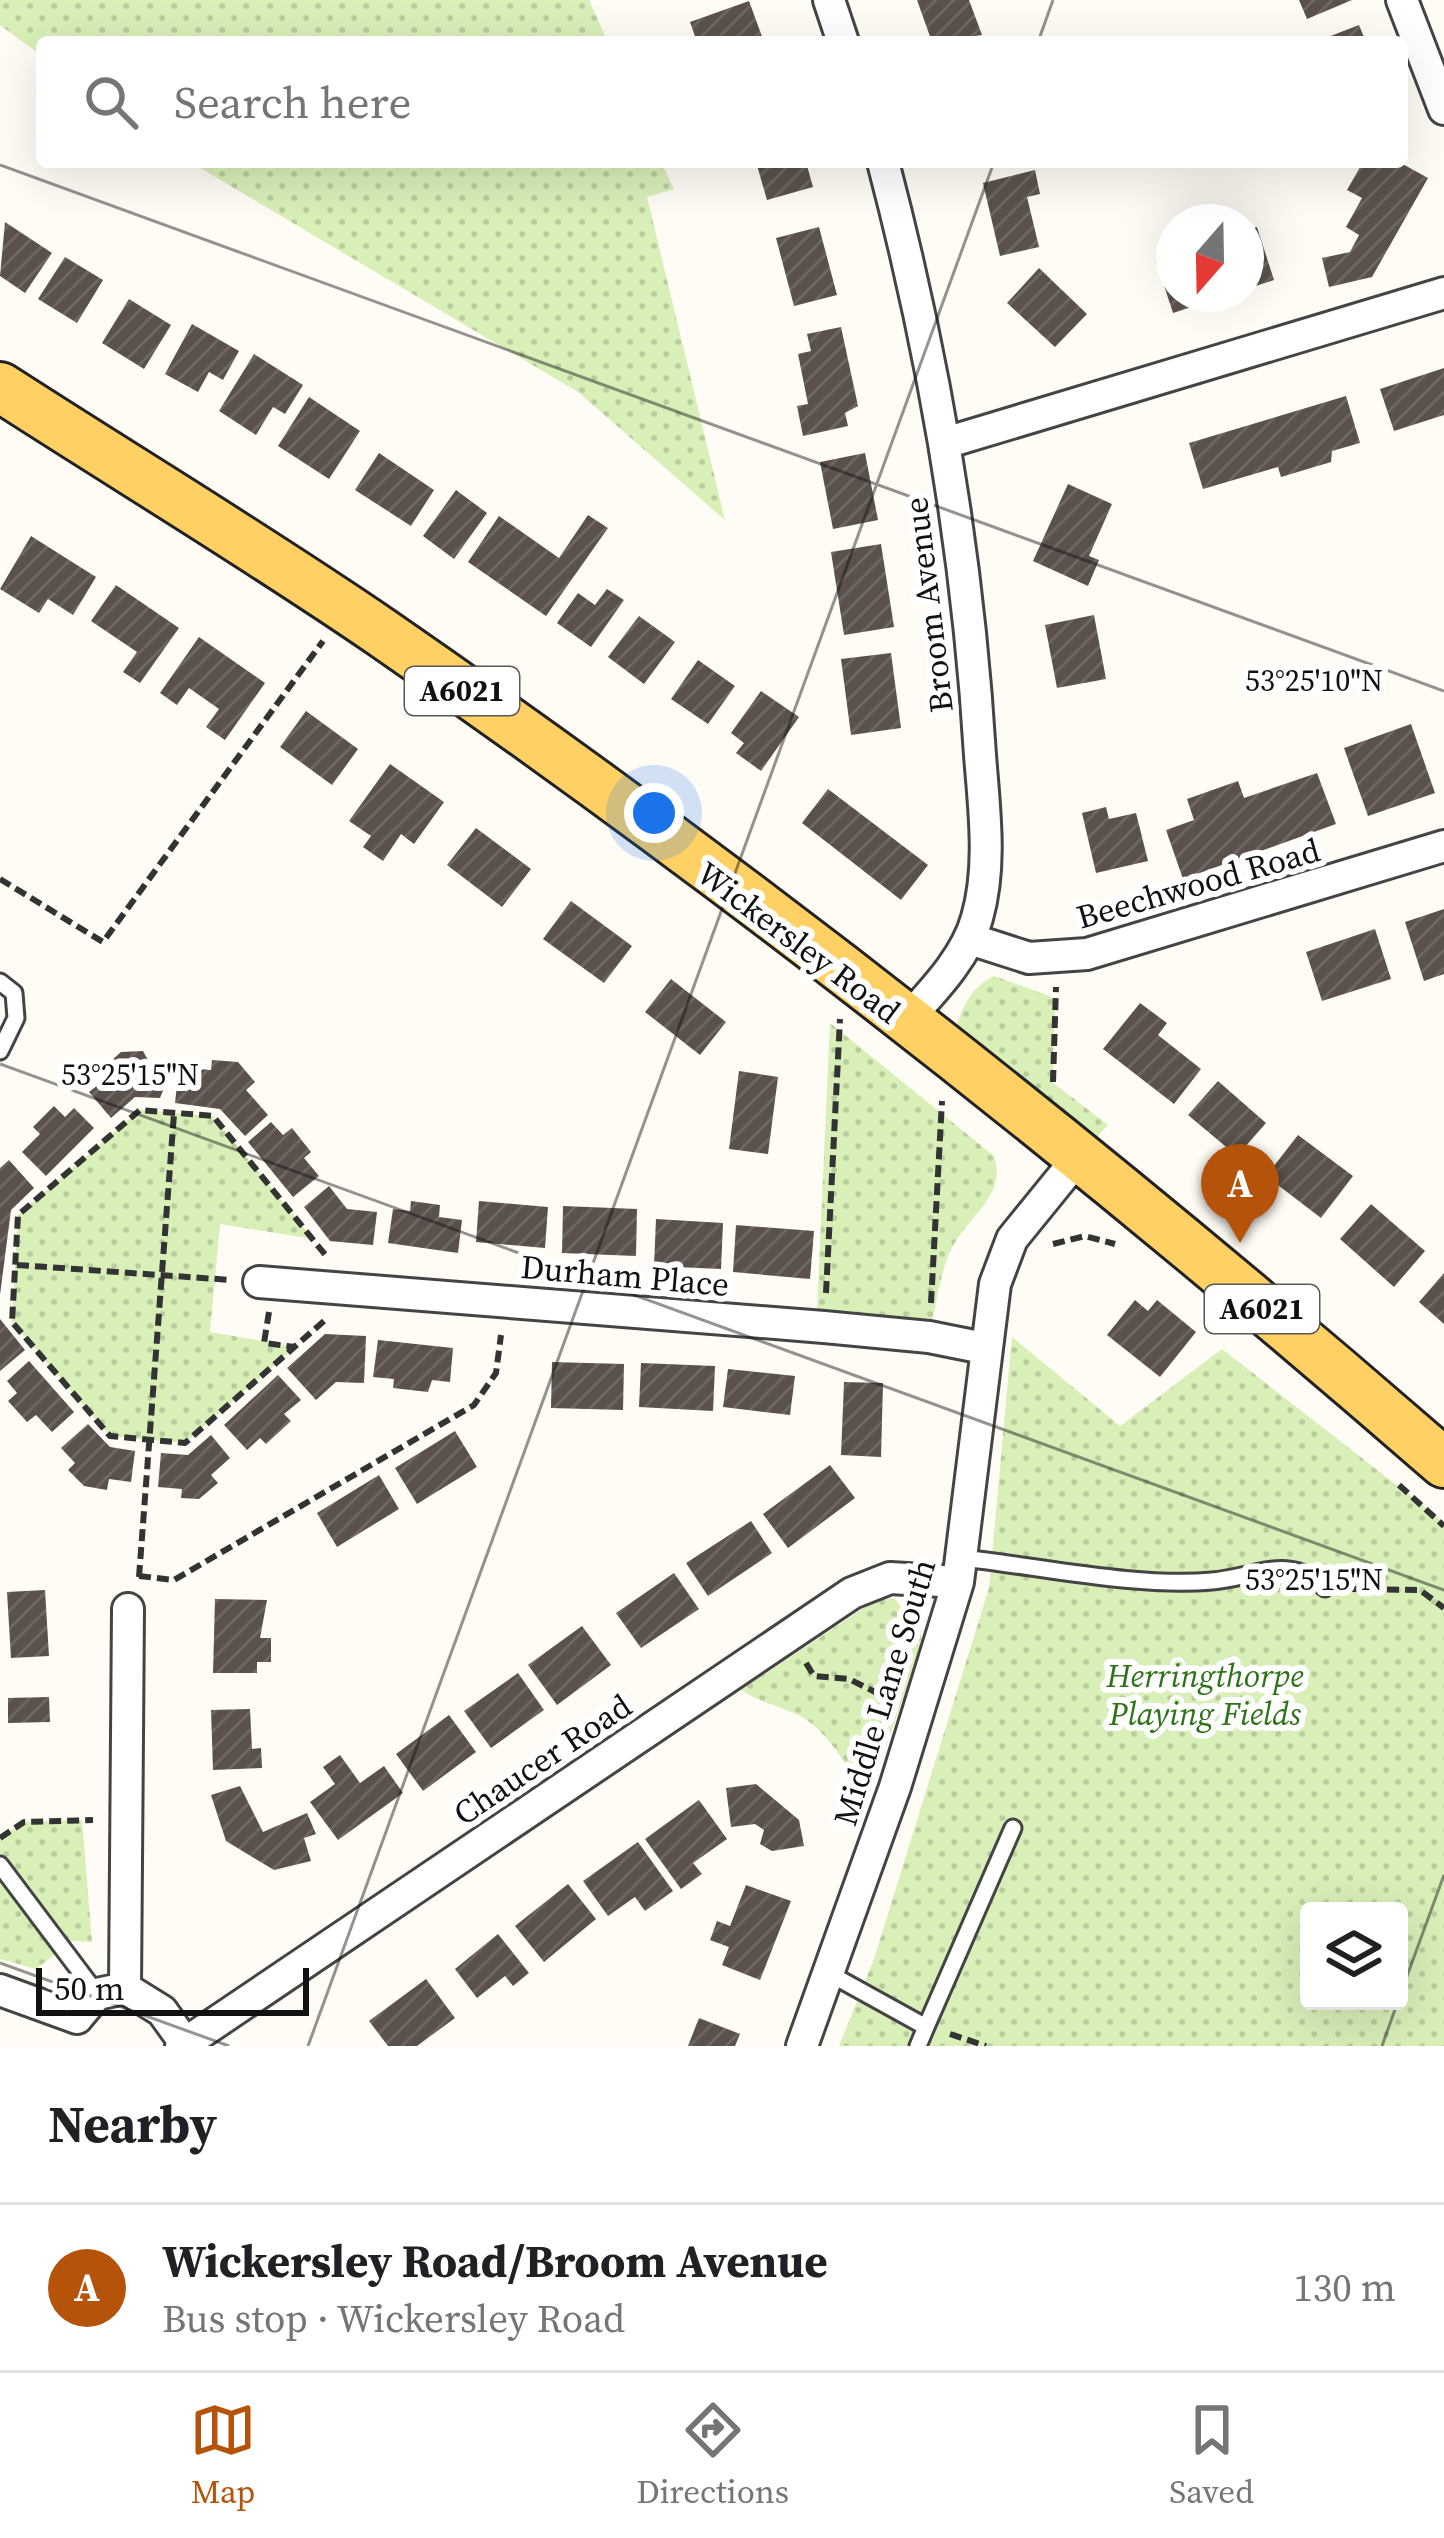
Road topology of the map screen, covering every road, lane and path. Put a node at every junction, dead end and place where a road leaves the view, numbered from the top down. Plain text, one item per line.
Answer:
1 (829, 0) edge
2 (1402, 0) edge
3 (841, 36) edge
4 (1444, 109) edge
5 (885, 168) edge
6 (1444, 293) edge
7 (0, 388) edge
8 (945, 443) junction
9 (346, 609) junction
10 (1444, 846) edge
11 (0, 879) edge
12 (970, 939) junction
13 (1057, 959) junction
14 (0, 982) edge
15 (862, 989) junction
16 (905, 1022) junction
17 (0, 1052) edge
18 (946, 1054) junction
19 (1053, 1083) dead end
20 (174, 1114) junction
21 (1077, 1159) junction
22 (1132, 1253) dead end
23 (1041, 1256) dead end
24 (15, 1265) junction
25 (159, 1276) junction
26 (267, 1283) junction
27 (341, 1302) junction
28 (503, 1317) junction
29 (824, 1327) junction
30 (480, 1330) dead end
31 (929, 1336) junction
32 (295, 1347) junction
33 (984, 1348) junction
34 (148, 1439) junction
35 (1444, 1463) edge
36 (1392, 1478) dead end
37 (1444, 1526) edge
38 (960, 1570) junction
39 (140, 1576) junction
40 (1325, 1588) joint
41 (1444, 1608) edge
42 (128, 1609) joint
43 (789, 1634) junction
44 (919, 1714) junction
45 (127, 1819) junction
46 (1012, 1828) dead end
47 (0, 1838) edge
48 (0, 1865) edge
49 (832, 1975) junction
50 (0, 1990) edge
51 (95, 2012) edge
52 (926, 2027) junction
53 (183, 2045) edge
54 (802, 2046) edge
55 (918, 2046) edge
56 (986, 2046) edge

1 - 3 street
2 - 4 street
5 - 8 street, Broom Avenue
6 - 8 street
7 - 9 main road, Wickersley Road / A6021
8 - 12 street, Broom Avenue
9 - 11 path
9 - 15 main road, Wickersley Road / A6021
10 - 13 street, Beechwood Road
12 - 13 street, Beechwood Road
12 - 16 street, Broom Avenue
13 - 19 path
14 - 17 lane
15 - 16 main road, Wickersley Road / A6021
15 - 29 path
16 - 18 main road, Wickersley Road / A6021
18 - 21 main road, Wickersley Road / A6021
18 - 31 path
20 - 24 path
20 - 25 path
20 - 27 path
21 - 33 street, Middle Lane South
21 - 35 main road, Wickersley Road / A6021
22 - 23 path
24 - 25 path
24 - 34 path
25 - 26 path
25 - 34 path
26 - 27 street, Durham Place
26 - 32 path
27 - 28 street, Durham Place
27 - 32 path
28 - 29 street, Durham Place
28 - 30 path
28 - 39 path
29 - 31 street, Durham Place
31 - 33 street, Durham Place
32 - 34 path
33 - 38 street, Middle Lane South
34 - 39 path
36 - 37 path
38 - 40 lane
38 - 43 street, Chaucer Road
38 - 44 street, Middle Lane South
39 - 42 path
40 - 41 path
42 - 45 street
43 - 44 path
43 - 53 street, Chaucer Road
44 - 49 street, Middle Lane South
45 - 47 path
45 - 51 street
46 - 52 lane
48 - 51 lane
49 - 52 lane
49 - 54 street, Middle Lane South
50 - 51 street
51 - 53 street
52 - 55 lane
52 - 56 path

